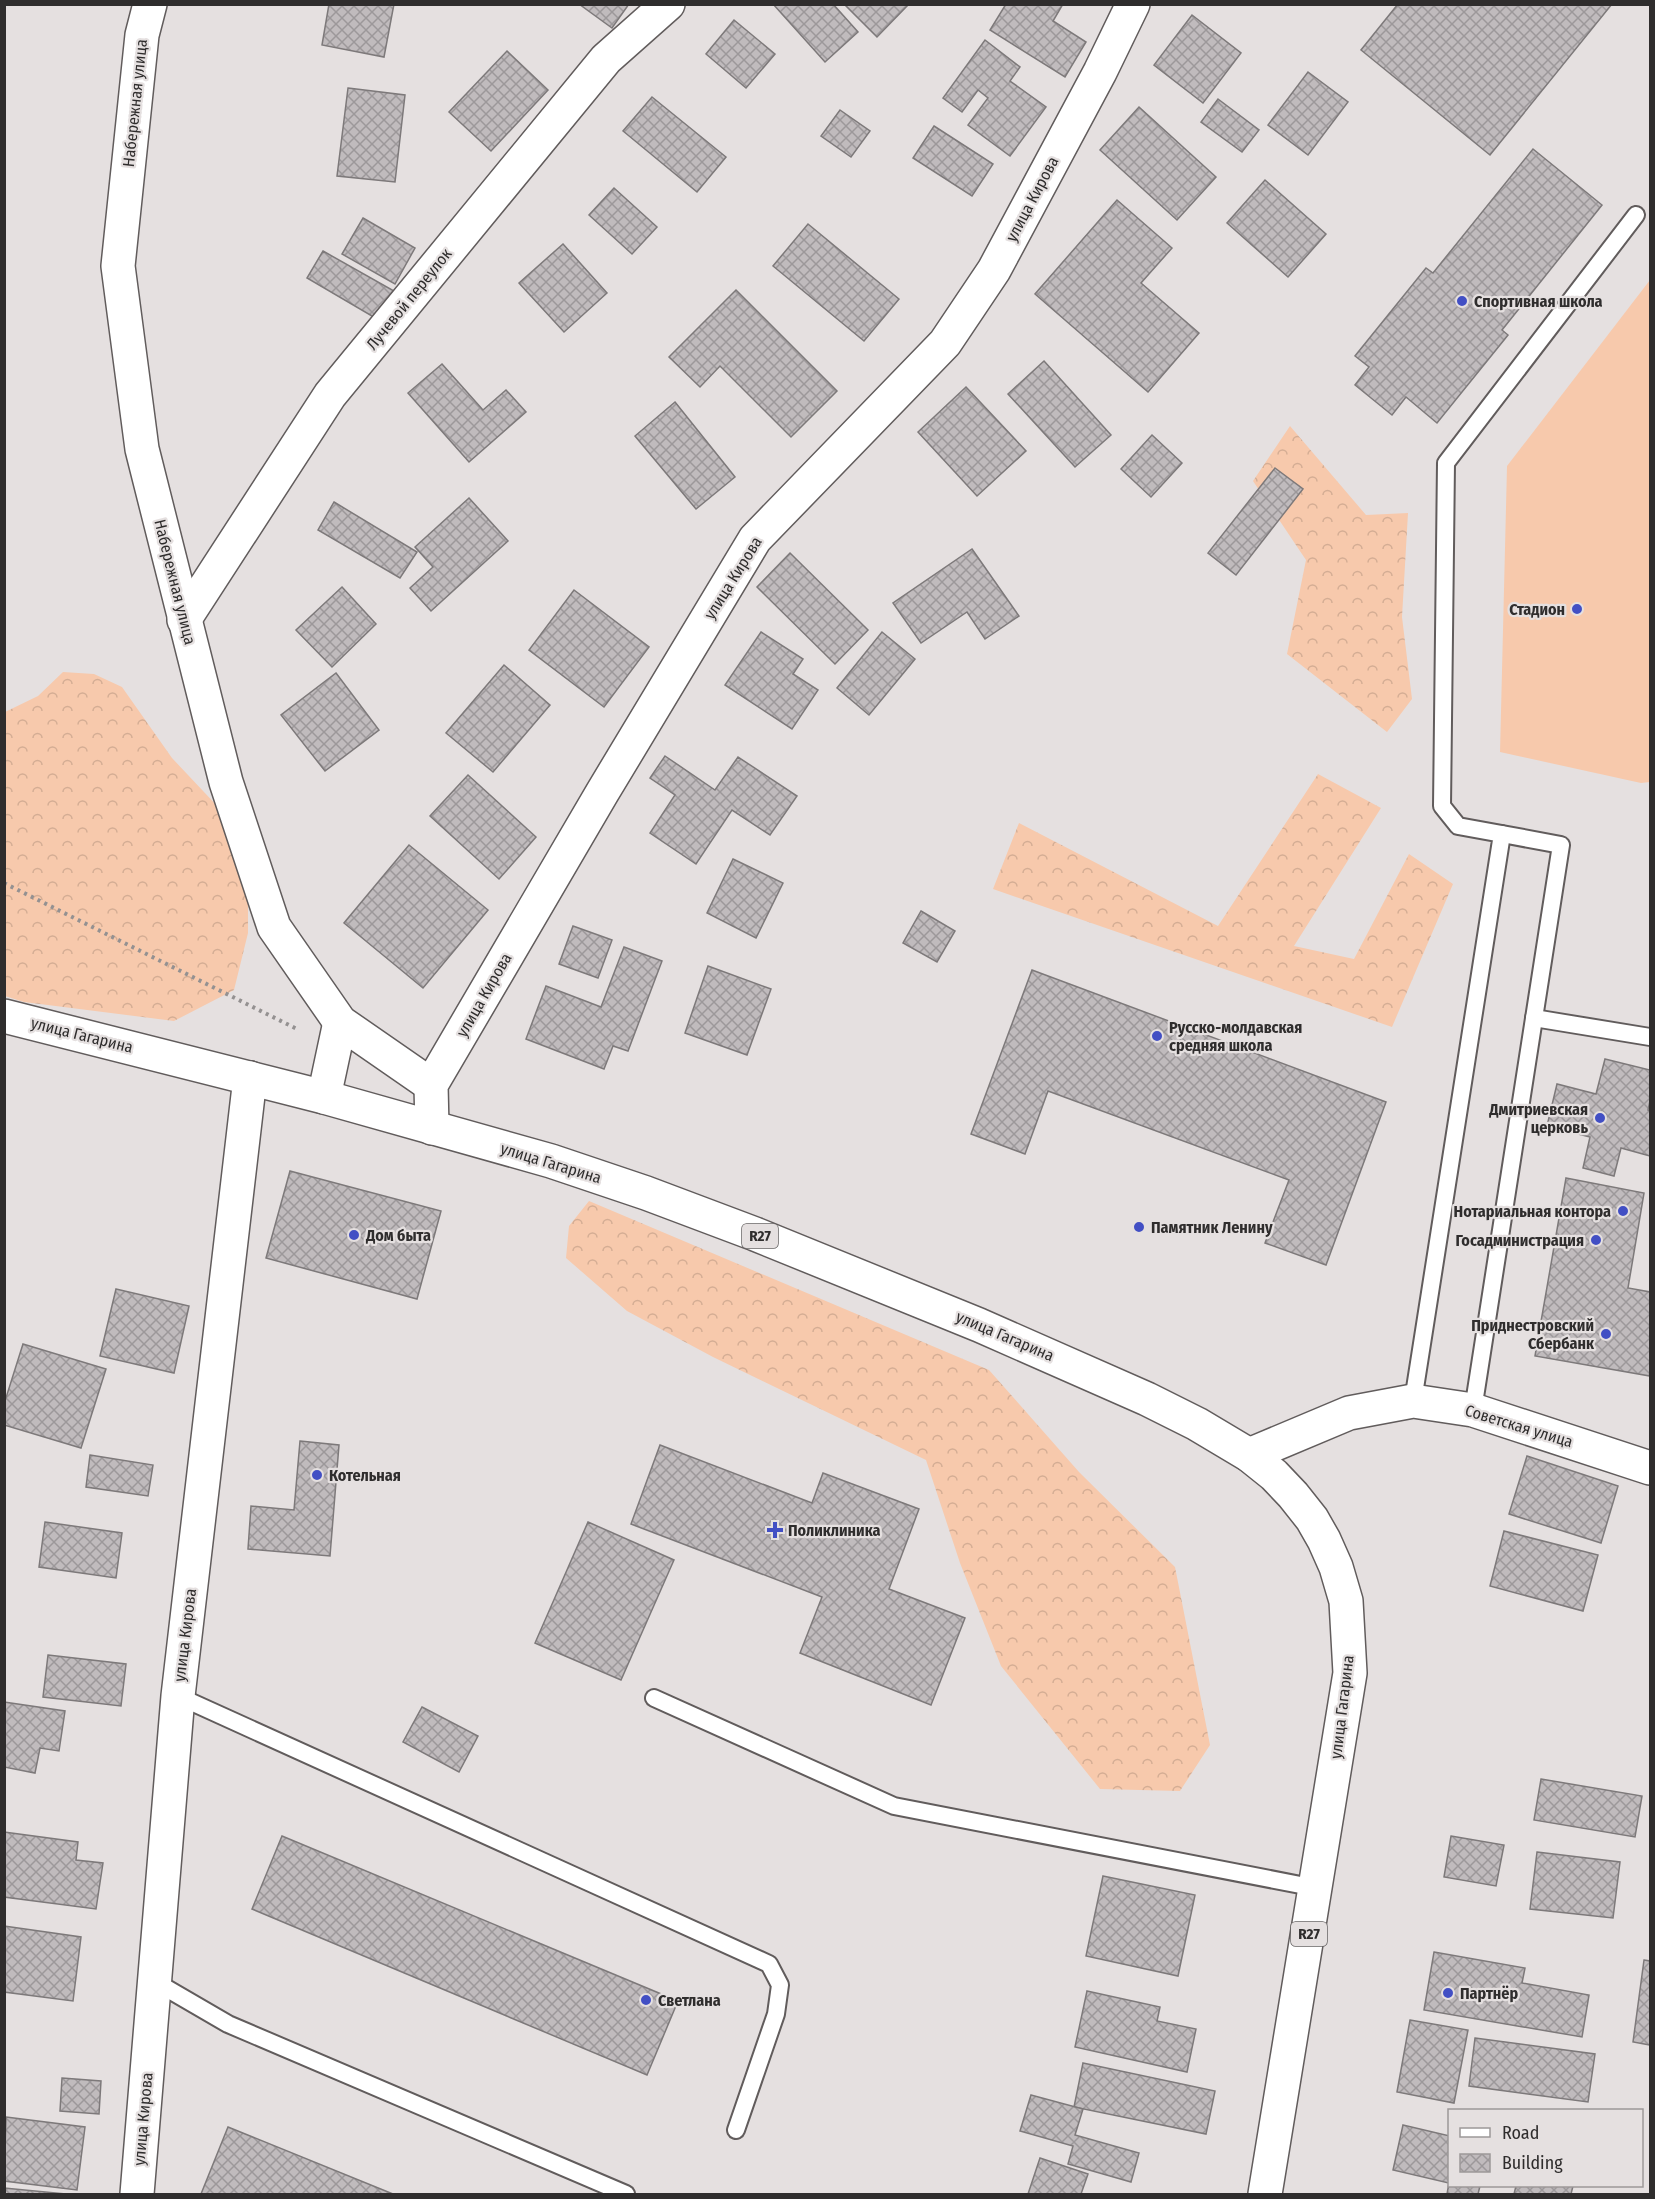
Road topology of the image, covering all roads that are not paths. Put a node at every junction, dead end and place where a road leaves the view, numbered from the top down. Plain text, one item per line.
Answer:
1 (150, 4) edge
2 (668, 4) edge
3 (1133, 4) edge
4 (1636, 215) dead end
5 (184, 620) junction
6 (1502, 834) junction
7 (4, 1016) edge
8 (1534, 1018) junction
9 (337, 1035) junction
10 (1650, 1037) edge
11 (250, 1078) junction
12 (431, 1085) junction
13 (324, 1097) junction
14 (432, 1128) junction
15 (1413, 1401) junction
16 (1473, 1410) junction
17 (1250, 1455) junction
18 (1650, 1468) edge
19 (178, 1696) junction
20 (654, 1698) dead end
21 (1316, 1888) junction
22 (154, 1981) junction
23 (736, 2130) dead end
24 (136, 2194) edge
25 (626, 2194) edge
26 (1265, 2194) edge

1 - 5 street, Набережная улица
2 - 5 street, Лучевой переулок
3 - 12 street, улица Кирова
4 - 6 lane
5 - 9 street, Набережная улица
6 - 8 lane
6 - 15 lane
7 - 11 street, улица Гагарина / R27
8 - 10 lane
8 - 16 lane
9 - 12 street, Набережная улица
9 - 13 street
11 - 13 street, улица Гагарина / R27
11 - 19 street, улица Кирова
12 - 14 street
13 - 14 street, улица Гагарина / R27
14 - 17 street, улица Гагарина / R27
15 - 16 street, Советская улица
15 - 17 street, Советская улица
16 - 18 street, Советская улица
17 - 21 street, улица Гагарина / R27
19 - 22 street, улица Кирова
19 - 23 lane
20 - 21 lane
21 - 26 street, улица Гагарина / R27
22 - 24 street, улица Кирова
22 - 25 lane

